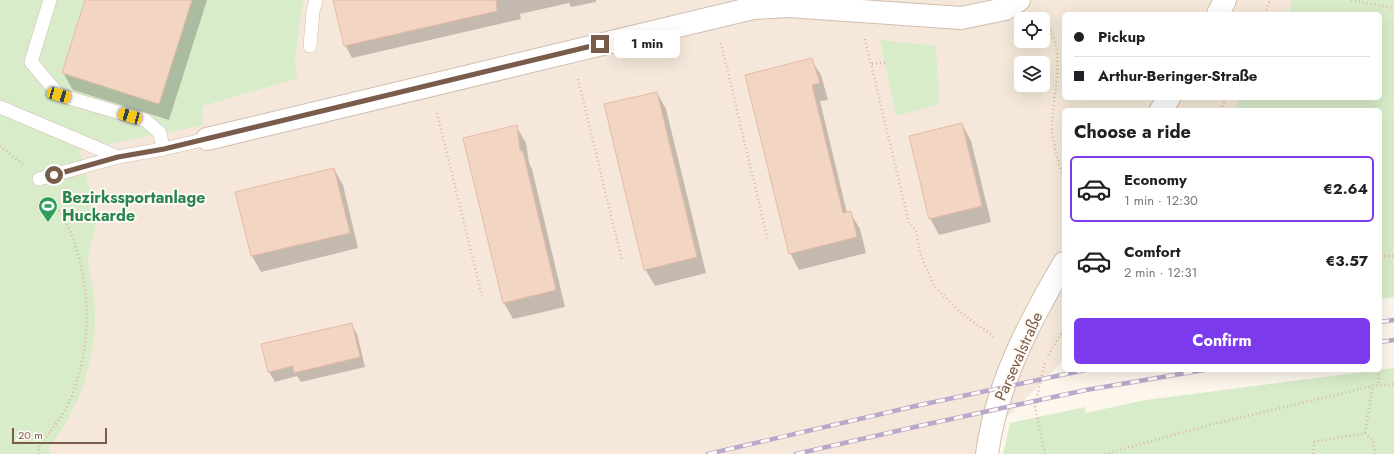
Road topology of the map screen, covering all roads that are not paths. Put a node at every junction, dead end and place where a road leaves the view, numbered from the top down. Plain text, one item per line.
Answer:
1 (50, 0) edge
2 (316, 0) edge
3 (1019, 0) edge
4 (1225, 0) edge
5 (753, 4) edge
6 (1219, 12) edge
7 (310, 46) dead end
8 (0, 107) edge
9 (206, 139) joint
10 (164, 149) junction
11 (118, 157) junction
12 (39, 180) road end
13 (1062, 267) edge
14 (987, 454) edge

1 - 10 lane
2 - 7 lane
3 - 5 street
4 - 6 street
5 - 9 street
8 - 11 lane
9 - 10 lane
10 - 11 lane
11 - 12 lane
13 - 14 street, Parsevalstraße

